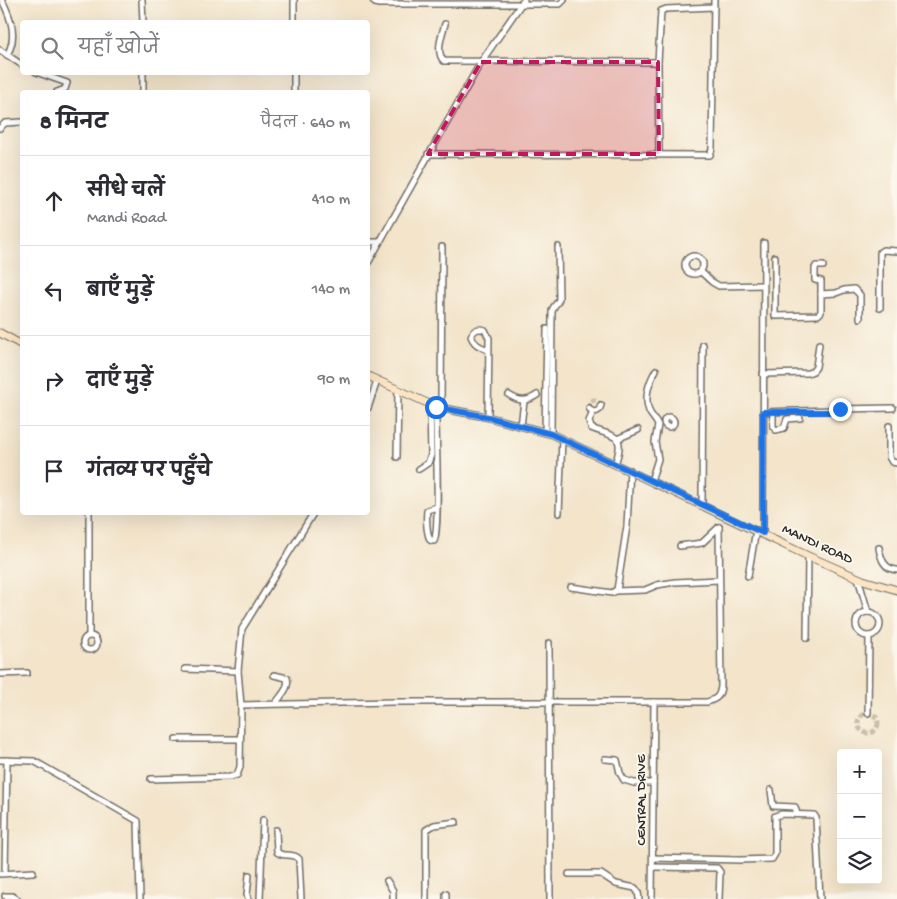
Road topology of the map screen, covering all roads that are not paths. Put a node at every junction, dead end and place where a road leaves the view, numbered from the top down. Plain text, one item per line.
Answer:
1 (2, 0) edge
2 (142, 0) edge
3 (294, 0) edge
4 (373, 0) edge
5 (564, 0) edge
6 (714, 0) edge
7 (523, 2) edge
8 (714, 7) junction
9 (142, 20) edge
10 (294, 20) edge
11 (445, 24) dead end
12 (0, 50) edge
13 (7, 55) junction
14 (481, 62) junction
15 (658, 62) junction
16 (20, 64) edge
17 (46, 75) edge
18 (144, 75) edge
19 (294, 75) edge
20 (63, 90) edge
21 (143, 90) edge
22 (294, 90) edge
23 (20, 122) edge
24 (0, 128) edge
25 (428, 154) junction
26 (659, 154) junction
27 (370, 242) edge
28 (379, 242) junction
29 (764, 243) dead end
30 (442, 247) dead end
31 (558, 247) dead end
32 (897, 250) edge
33 (775, 257) dead end
34 (370, 259) edge
35 (823, 266) dead end
36 (700, 271) dead end
37 (764, 273) junction
38 (774, 273) junction
39 (763, 285) junction
40 (821, 294) junction
41 (880, 308) dead end
42 (860, 318) dead end
43 (547, 329) dead end
44 (0, 333) edge
45 (20, 344) edge
46 (818, 344) dead end
47 (703, 345) dead end
48 (488, 350) dead end
49 (656, 370) dead end
50 (763, 374) junction
51 (370, 377) edge
52 (377, 381) junction
53 (398, 390) junction
54 (509, 395) dead end
55 (537, 395) dead end
56 (524, 401) junction
57 (370, 402) edge
58 (600, 405) dead end
59 (436, 406) junction
60 (893, 408) dead end
61 (763, 412) junction
62 (773, 412) junction
63 (488, 417) junction
64 (800, 418) dead end
65 (521, 426) junction
66 (890, 426) dead end
67 (638, 430) dead end
68 (548, 433) junction
69 (562, 439) junction
70 (617, 439) junction
71 (397, 457) dead end
72 (897, 463) edge
73 (615, 464) junction
74 (419, 468) dead end
75 (630, 470) junction
76 (651, 481) junction
77 (702, 504) junction
78 (437, 507) junction
79 (559, 513) dead end
80 (89, 515) edge
81 (312, 515) edge
82 (759, 532) junction
83 (680, 546) dead end
84 (879, 548) dead end
85 (808, 556) junction
86 (897, 570) edge
87 (748, 576) dead end
88 (858, 578) junction
89 (719, 580) junction
90 (571, 587) dead end
91 (897, 590) edge
92 (615, 591) junction
93 (868, 612) junction
94 (89, 636) dead end
95 (869, 636) junction
96 (807, 638) dead end
97 (549, 643) dead end
98 (185, 669) dead end
99 (238, 671) junction
100 (27, 673) dead end
101 (0, 674) edge
102 (274, 676) dead end
103 (550, 702) junction
104 (654, 702) junction
105 (276, 703) junction
106 (240, 705) junction
107 (868, 713) dead end
108 (176, 739) dead end
109 (240, 739) junction
110 (605, 759) dead end
111 (0, 760) edge
112 (7, 760) junction
113 (151, 779) dead end
114 (653, 784) junction
115 (771, 790) dead end
116 (797, 814) junction
117 (263, 820) dead end
118 (456, 822) dead end
119 (276, 830) dead end
120 (653, 858) junction
121 (653, 867) junction
122 (34, 872) dead end
123 (2, 874) edge
124 (569, 874) dead end
125 (249, 875) dead end
126 (387, 882) dead end
127 (5, 896) dead end
128 (17, 899) edge
129 (140, 899) edge
130 (248, 899) edge
131 (260, 899) edge
132 (301, 899) edge
133 (392, 899) edge
134 (426, 899) edge
135 (550, 899) edge
136 (639, 899) edge
137 (652, 899) edge
138 (720, 899) edge
139 (820, 899) edge

1 - 13 street
2 - 9 street
3 - 10 street
4 - 7 street
5 - 7 street
6 - 8 street
7 - 14 street
8 - 15 street
8 - 26 street
11 - 14 street
12 - 13 street
13 - 16 street
14 - 15 street
14 - 25 street
15 - 26 street
17 - 20 street
18 - 21 street
19 - 22 street
23 - 24 street
25 - 26 street
25 - 28 street
27 - 28 street
28 - 34 street
29 - 37 street
30 - 59 street
31 - 68 street
32 - 41 street
33 - 38 street
35 - 40 street
36 - 39 street
37 - 38 street
37 - 39 street
38 - 40 street
39 - 50 street
40 - 42 street
43 - 68 street
44 - 45 street
46 - 50 street
47 - 77 street
48 - 63 street
49 - 76 street
50 - 61 street
51 - 52 street, MANDI ROAD
52 - 53 street, MANDI ROAD
52 - 57 street
53 - 59 street, MANDI ROAD
53 - 71 street
54 - 56 street
55 - 56 street
56 - 65 street
58 - 70 street
59 - 63 street, MANDI ROAD
59 - 74 street
59 - 78 street
60 - 62 street
61 - 62 street
61 - 82 street
62 - 64 street
63 - 65 street, MANDI ROAD
65 - 68 street, MANDI ROAD
66 - 72 street
67 - 70 street
68 - 69 street, MANDI ROAD
69 - 73 street, MANDI ROAD
69 - 79 street
70 - 73 street
73 - 75 street, MANDI ROAD
75 - 76 street, MANDI ROAD
75 - 92 street
76 - 77 street, MANDI ROAD
77 - 82 street, MANDI ROAD
78 - 78 street
80 - 94 street
81 - 99 street
82 - 85 street, MANDI ROAD
82 - 87 street
83 - 89 street
84 - 86 street
85 - 88 street, MANDI ROAD
85 - 96 street
88 - 91 street, MANDI ROAD
88 - 93 street
89 - 92 street
89 - 104 street
90 - 92 street
93 - 95 street
93 - 95 street
95 - 107 street
97 - 103 street
98 - 99 street
99 - 106 street
100 - 101 street
102 - 105 street
103 - 104 street
103 - 105 street
103 - 135 street
104 - 114 street, CENTRAL DRIVE
105 - 106 street
106 - 109 street
108 - 109 street
109 - 113 street
110 - 114 street
111 - 112 street
112 - 123 street
112 - 129 street
114 - 120 street, CENTRAL DRIVE
115 - 116 street
116 - 120 street
116 - 139 street
117 - 131 street
118 - 134 street
119 - 132 street
120 - 121 street, CENTRAL DRIVE
121 - 137 street, CENTRAL DRIVE
121 - 138 street
122 - 123 street
124 - 136 street
125 - 130 street
126 - 133 street
127 - 128 street

